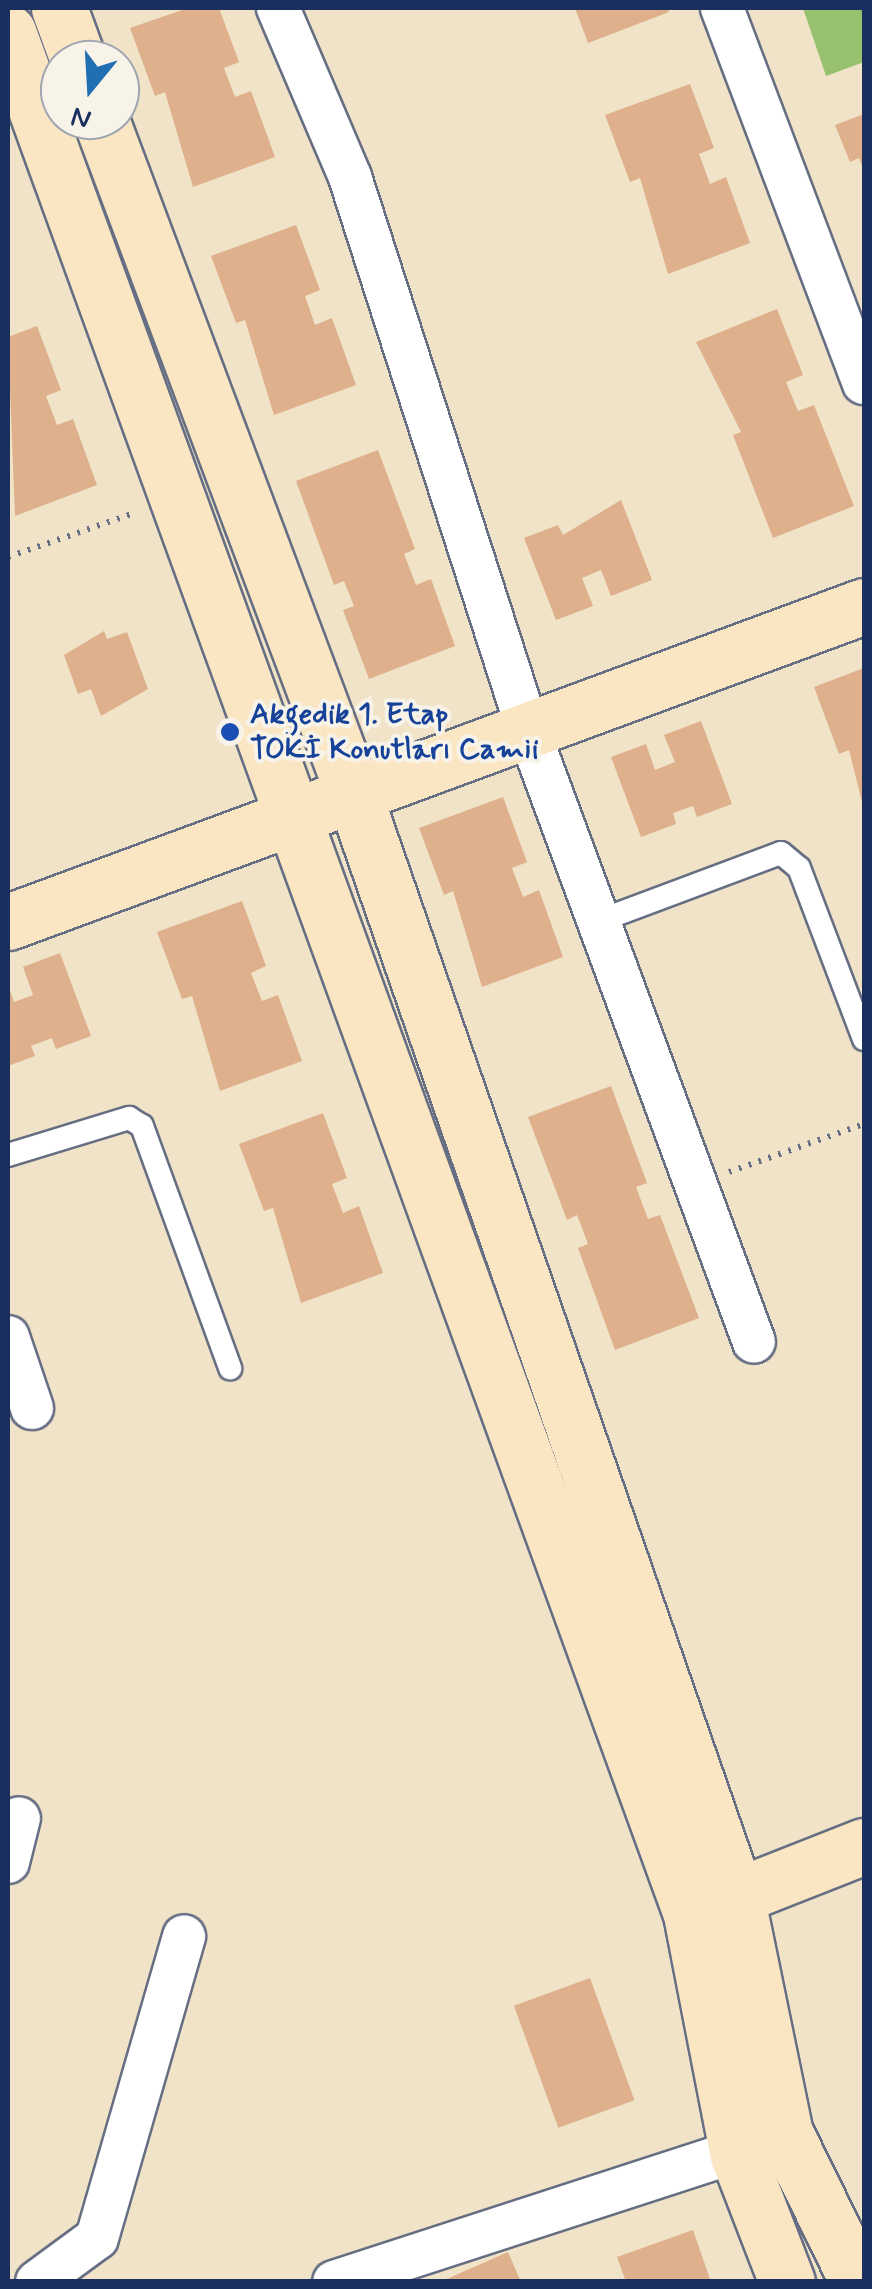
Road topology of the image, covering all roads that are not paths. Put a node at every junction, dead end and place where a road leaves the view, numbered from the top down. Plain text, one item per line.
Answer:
1 (56, 8) edge
2 (278, 8) edge
3 (722, 8) edge
4 (741, 27) edge
5 (8, 28) edge
6 (70, 40) edge
7 (109, 140) edge
8 (864, 383) edge
9 (864, 606) edge
10 (528, 730) junction
11 (354, 794) junction
12 (292, 817) junction
13 (8, 922) edge
14 (599, 922) junction
15 (864, 1039) edge
16 (8, 1155) edge
17 (8, 1337) edge
18 (754, 1342) dead end
19 (230, 1368) dead end
20 (32, 1408) dead end
21 (18, 1818) dead end
22 (864, 1846) edge
23 (8, 1862) edge
24 (713, 1905) junction
25 (184, 1936) dead end
26 (762, 2144) junction
27 (37, 2282) edge
28 (334, 2282) edge
29 (786, 2282) edge
30 (858, 2282) edge

1 - 5 street
1 - 6 street
2 - 10 street
3 - 4 street
4 - 8 street
5 - 12 street
7 - 11 street
9 - 10 street
10 - 11 street
10 - 14 street
11 - 12 street
11 - 24 street
12 - 13 street
12 - 24 street
14 - 15 lane
14 - 18 street
16 - 19 lane
17 - 20 street
21 - 23 street
22 - 24 street
24 - 26 street
25 - 27 street
26 - 28 street
26 - 29 street
26 - 30 street

